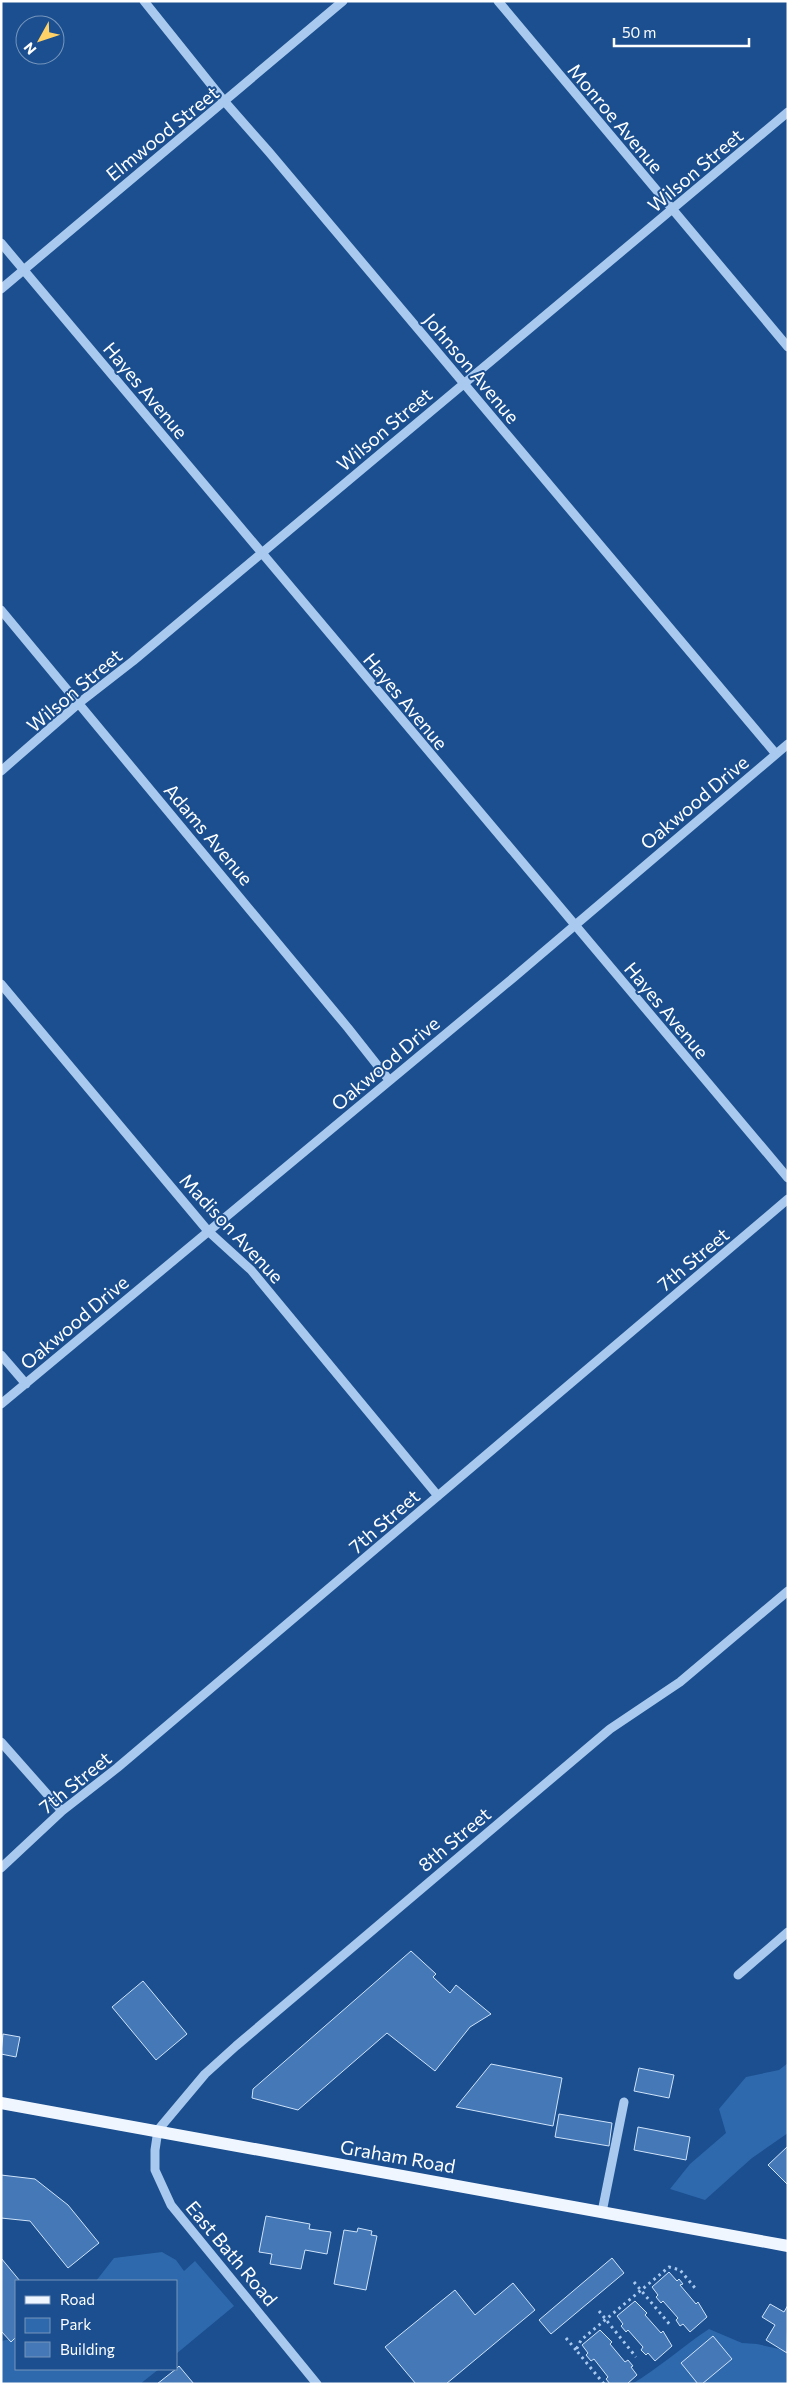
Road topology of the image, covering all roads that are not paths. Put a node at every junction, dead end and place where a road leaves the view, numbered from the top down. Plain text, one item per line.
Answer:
1 (144, 1) edge
2 (343, 1) edge
3 (498, 1) edge
4 (225, 102) junction
5 (788, 112) edge
6 (672, 211) junction
7 (1, 242) edge
8 (25, 270) junction
9 (1, 290) edge
10 (788, 347) edge
11 (464, 383) junction
12 (261, 553) junction
13 (1, 610) edge
14 (79, 703) junction
15 (788, 744) edge
16 (776, 754) junction
17 (1, 771) edge
18 (573, 925) junction
19 (1, 984) edge
20 (389, 1080) junction
21 (788, 1178) edge
22 (788, 1199) edge
23 (208, 1231) junction
24 (1, 1355) edge
25 (26, 1384) junction
26 (1, 1404) edge
27 (438, 1496) junction
28 (788, 1591) edge
29 (1, 1742) edge
30 (62, 1811) junction
31 (1, 1868) edge
32 (788, 1932) edge
33 (738, 1975) dead end
34 (624, 2102) dead end
35 (1, 2103) edge
36 (158, 2130) junction
37 (602, 2212) junction
38 (788, 2246) edge
39 (317, 2384) edge

1 - 4 street, Johnson Avenue
2 - 4 street, Elmwood Street
3 - 6 street, Monroe Avenue
4 - 8 street, Elmwood Street
4 - 11 street, Johnson Avenue
5 - 6 street, Wilson Street
6 - 10 street, Monroe Avenue
6 - 11 street, Wilson Street
7 - 8 street, Hayes Avenue
8 - 9 street, Elmwood Street
8 - 12 street, Hayes Avenue
11 - 12 street, Wilson Street
11 - 16 street, Johnson Avenue
12 - 14 street, Wilson Street
12 - 18 street, Hayes Avenue
13 - 14 street, Adams Avenue
14 - 17 street, Wilson Street
14 - 20 street, Adams Avenue
15 - 16 street, Oakwood Drive
16 - 18 street, Oakwood Drive
18 - 20 street, Oakwood Drive
18 - 21 street, Hayes Avenue
19 - 23 street, Madison Avenue
20 - 23 street, Oakwood Drive
22 - 27 street, 7th Street
23 - 25 street, Oakwood Drive
23 - 27 street, Madison Avenue
24 - 25 street
25 - 26 street, Oakwood Drive
27 - 30 street, 7th Street
28 - 36 street, 8th Street
29 - 30 street
30 - 31 street, 7th Street
32 - 33 street
34 - 37 street
35 - 36 main road, Graham Road
36 - 37 main road, Graham Road
36 - 39 street, East Bath Road
37 - 38 main road, Graham Road

